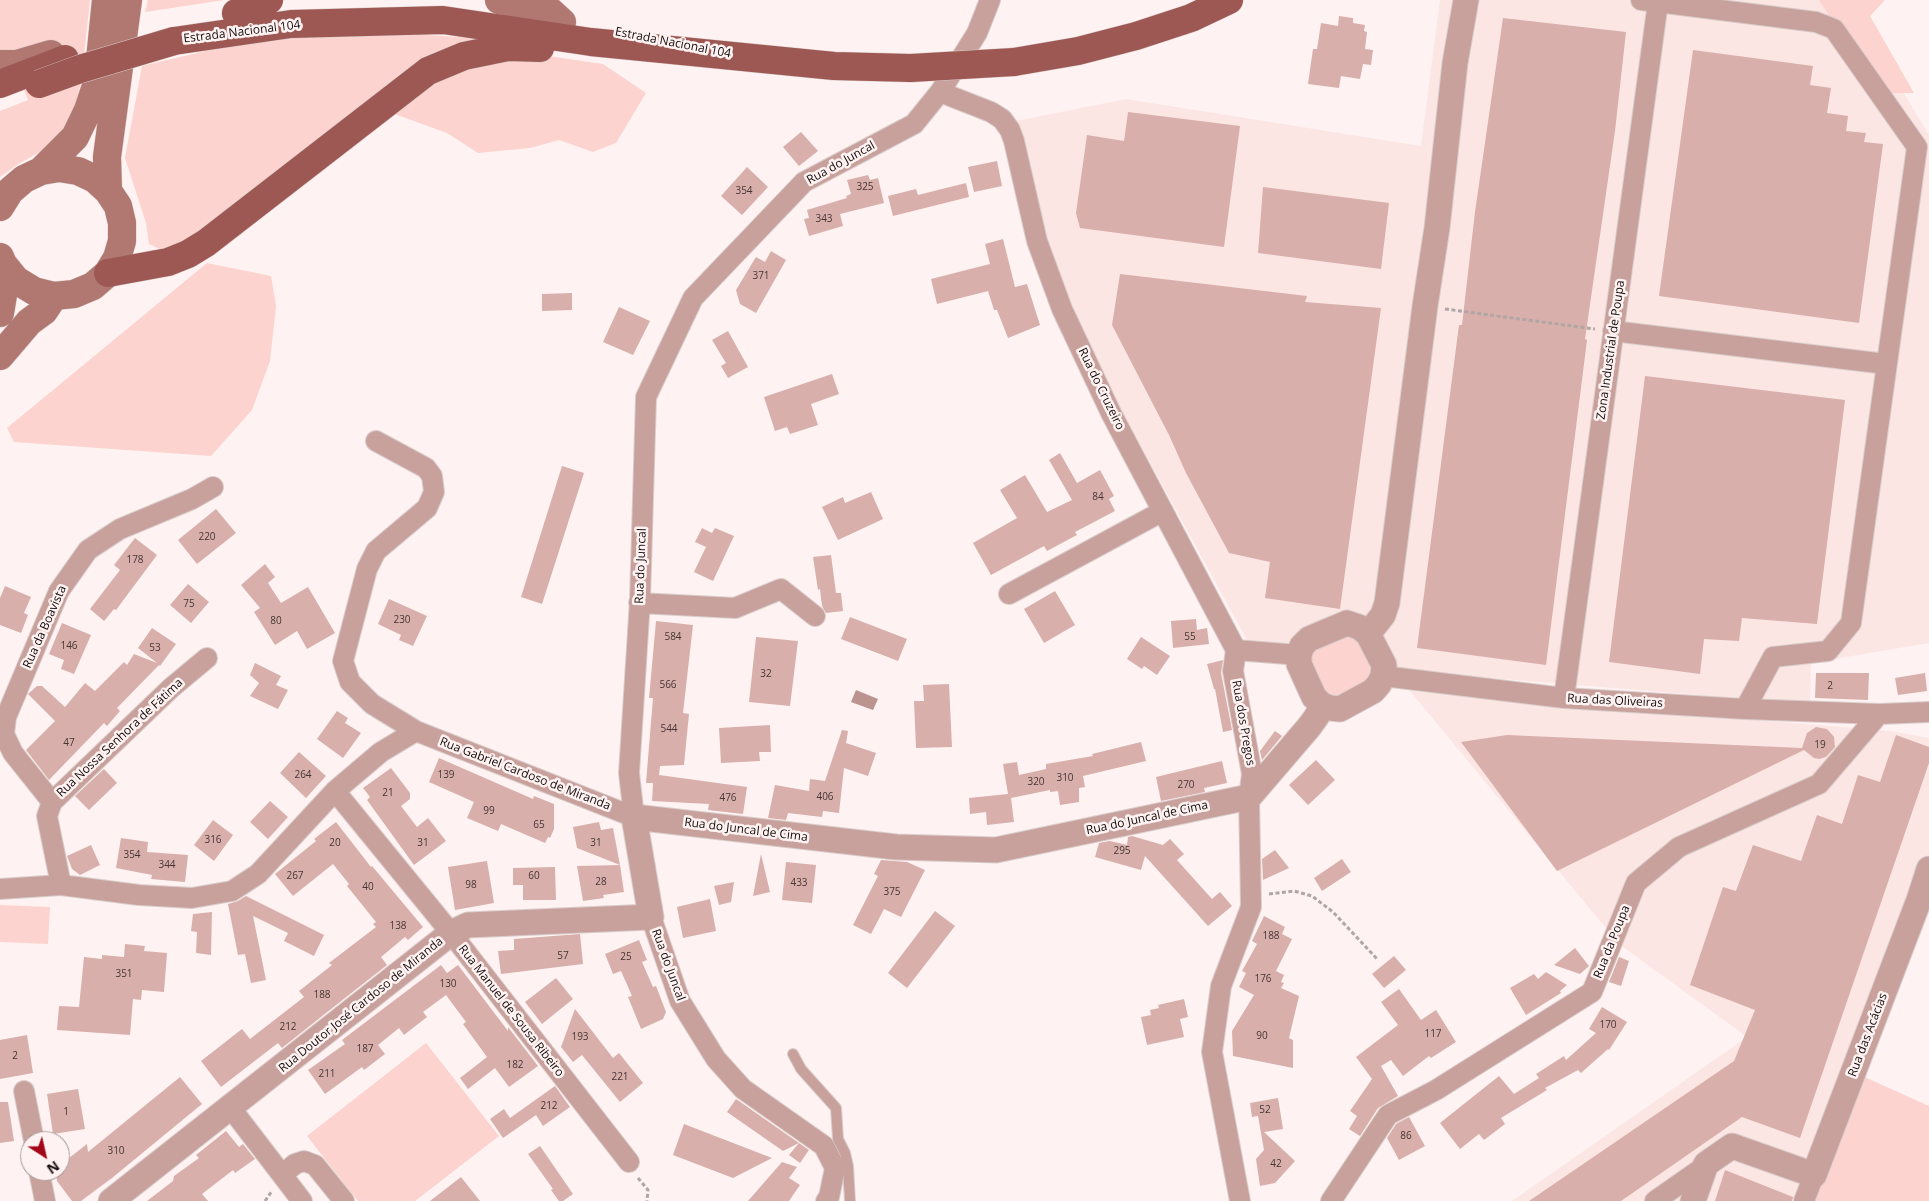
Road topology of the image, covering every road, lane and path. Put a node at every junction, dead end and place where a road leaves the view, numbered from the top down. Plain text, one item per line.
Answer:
1 (128, 0) edge
2 (269, 0) edge
3 (499, 0) edge
4 (990, 0) edge
5 (1229, 0) edge
6 (1466, 0) edge
7 (1650, 1) edge
8 (105, 5) edge
9 (236, 13) junction
10 (562, 22) junction
11 (171, 33) junction
12 (592, 42) junction
13 (748, 57) junction
14 (65, 59) junction
15 (0, 64) edge
16 (0, 84) edge
17 (940, 92) junction
18 (0, 99) edge
19 (40, 171) junction
20 (108, 191) junction
21 (0, 207) edge
22 (2, 260) edge
23 (108, 273) junction
24 (54, 296) junction
25 (1425, 306) junction
26 (0, 314) edge
27 (1613, 332) junction
28 (0, 356) edge
29 (1886, 364) junction
30 (376, 441) dead end
31 (213, 487) dead end
32 (1163, 511) junction
33 (1009, 594) dead end
34 (640, 603) junction
35 (814, 616) dead end
36 (1368, 634) junction
37 (1236, 650) junction
38 (1299, 655) junction
39 (207, 658) dead end
40 (1383, 676) junction
41 (1564, 698) junction
42 (1322, 704) junction
43 (1745, 709) junction
44 (1929, 712) edge
45 (1880, 714) junction
46 (416, 731) junction
47 (335, 791) junction
48 (1249, 797) junction
49 (52, 802) junction
50 (634, 817) junction
51 (1929, 869) edge
52 (61, 885) junction
53 (0, 889) edge
54 (1251, 898) junction
55 (651, 917) junction
56 (451, 933) junction
57 (1378, 960) dead end
58 (793, 1054) dead end
59 (24, 1091) dead end
60 (230, 1107) junction
61 (32, 1131) edge
62 (629, 1162) joint
63 (1705, 1166) junction
64 (282, 1175) junction
65 (1814, 1175) junction
66 (41, 1181) edge
67 (45, 1201) edge
68 (112, 1201) edge
69 (302, 1201) edge
70 (344, 1201) edge
71 (647, 1201) edge
72 (826, 1201) edge
73 (850, 1201) edge
74 (1240, 1201) edge
75 (1332, 1201) edge
76 (1655, 1201) edge
77 (1693, 1201) edge
78 (1804, 1201) edge

1 - 20 main road
2 - 9 main road
3 - 10 main road
4 - 17 street, Rua do Juncal
5 - 13 main road, bridge
6 - 25 street
7 - 27 street, Zona Industrial de Poupa
7 - 29 street
8 - 19 main road
9 - 10 main road, Estrada Nacional 104
9 - 11 main road, Estrada Nacional 104
10 - 13 main road, Estrada Nacional 104
11 - 12 main road, Estrada Nacional 104
11 - 14 main road, Estrada Nacional 104
11 - 18 main road, Estrada Nacional 104, bridge
12 - 13 main road, Estrada Nacional 104
12 - 23 main road
14 - 15 main road
14 - 16 main road, Estrada Nacional 104
17 - 32 street, Rua do Cruzeiro
17 - 34 street, Rua do Juncal
19 - 20 main road
19 - 21 main road
20 - 23 main road
22 - 24 main road
22 - 26 main road
23 - 24 main road
24 - 28 main road
25 - 27 path
25 - 36 street
27 - 29 street
27 - 41 street, Zona Industrial de Poupa
29 - 43 street
30 - 46 street, Rua Gabriel Cardoso de Miranda
31 - 49 street, Rua da Boavista
32 - 33 street
32 - 37 street, Rua do Cruzeiro
34 - 35 street
34 - 50 street, Rua do Juncal
36 - 38 street
36 - 40 street
37 - 38 street
37 - 48 street, Rua dos Pregos
38 - 42 street
39 - 49 street, Rua Nossa Senhora de Fátima
40 - 41 street, Rua das Oliveiras
40 - 42 street
41 - 43 street, Rua das Oliveiras
42 - 48 street
43 - 45 street, Rua das Oliveiras
44 - 45 street
45 - 75 street, Rua da Poupa
46 - 47 street
46 - 50 street, Rua Gabriel Cardoso de Miranda
47 - 52 street
47 - 56 street, Rua Manuel de Sousa Ribeiro
48 - 50 street, Rua do Juncal de Cima
48 - 54 street
49 - 52 street, Rua Nossa Senhora de Fátima
50 - 55 street, Rua do Juncal
51 - 65 street, Rua das Acácias
52 - 53 street
54 - 57 path
54 - 74 street
55 - 56 street, Rua Doutor José Cardoso de Miranda
55 - 72 street, Rua do Juncal
56 - 60 street, Rua Doutor José Cardoso de Miranda
56 - 62 street, Rua Manuel de Sousa Ribeiro
58 - 73 lane
59 - 61 street
60 - 64 street
60 - 68 street, Rua Doutor José Cardoso de Miranda
62 - 71 path
63 - 65 street
63 - 76 street
63 - 77 street
64 - 69 street
64 - 70 street
65 - 78 street, Rua das Acácias
66 - 67 street

